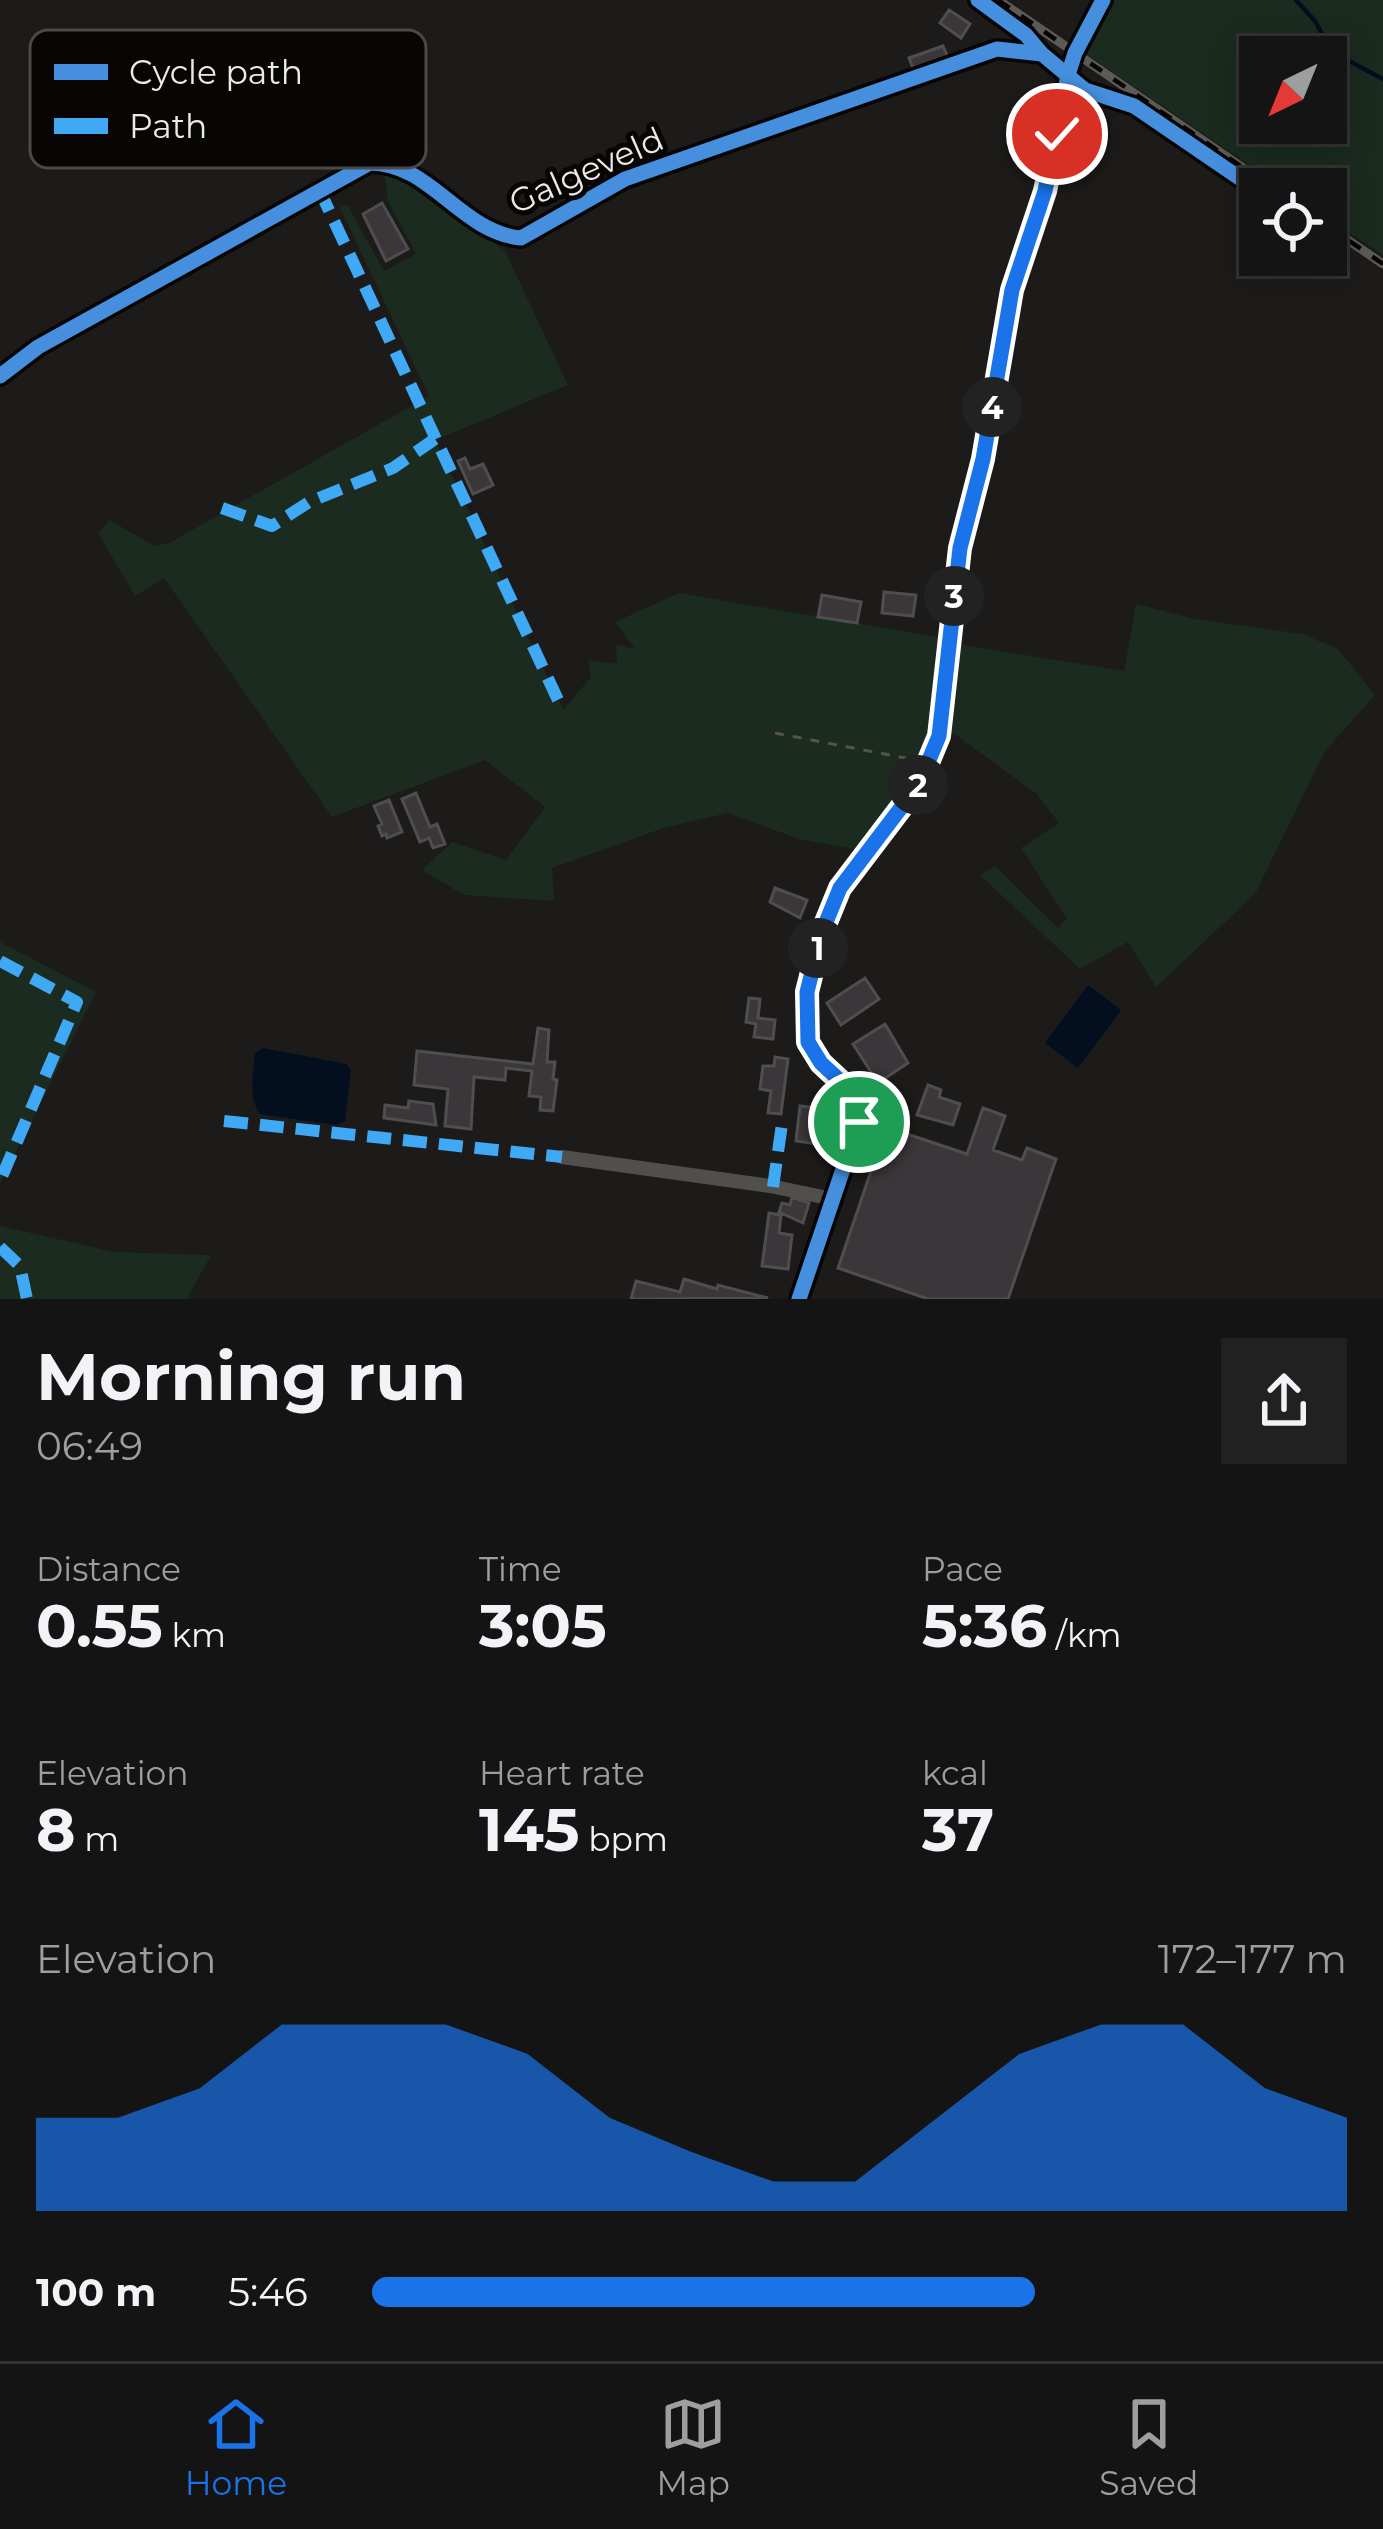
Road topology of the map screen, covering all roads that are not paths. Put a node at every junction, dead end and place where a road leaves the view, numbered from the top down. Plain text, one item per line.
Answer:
1 (978, 0) edge
2 (1103, 0) edge
3 (1042, 54) junction
4 (1068, 75) junction
5 (361, 168) edge
6 (403, 168) edge
7 (0, 376) edge
8 (562, 1157) dead end
9 (833, 1199) junction
10 (799, 1299) edge

1 - 3 street
2 - 4 street
3 - 4 street
3 - 6 street, Galgeveld
4 - 9 street
5 - 7 street, Galgeveld
8 - 9 street
9 - 10 street

